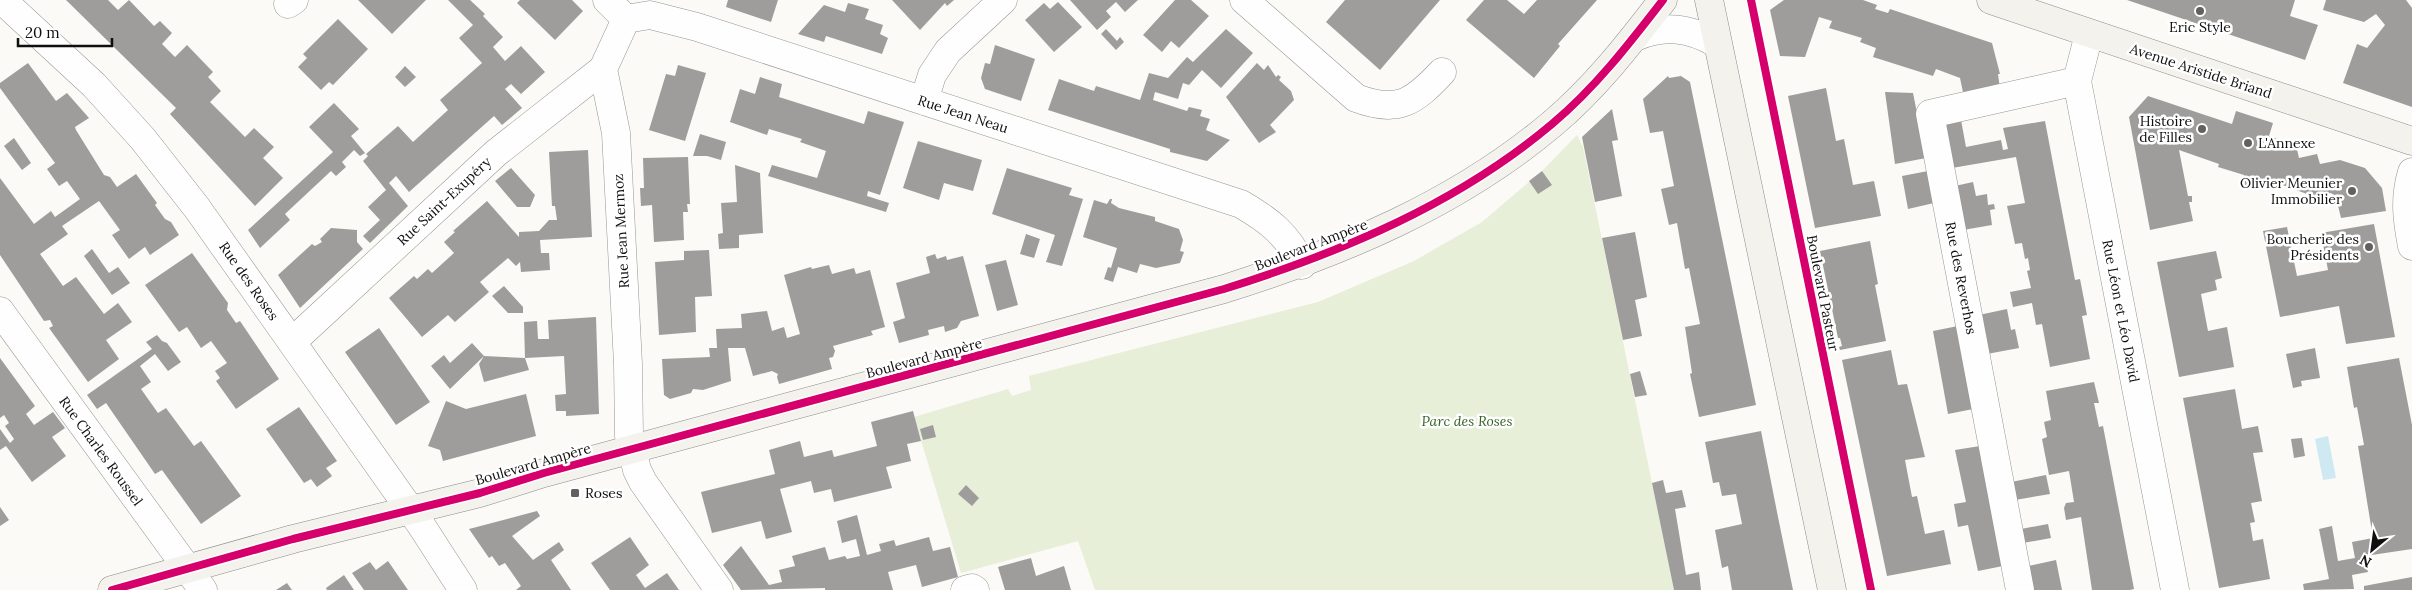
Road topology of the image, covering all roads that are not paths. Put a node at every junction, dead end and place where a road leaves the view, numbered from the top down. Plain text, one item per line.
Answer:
1 (2, 0) edge
2 (607, 0) edge
3 (1003, 0) edge
4 (1244, 0) edge
5 (1663, 0) edge
6 (1709, 0) edge
7 (1991, 0) edge
8 (646, 12) edge
9 (2090, 34) junction
10 (1635, 37) junction
11 (1716, 43) junction
12 (603, 69) junction
13 (1442, 72) dead end
14 (2077, 81) junction
15 (924, 101) junction
16 (2412, 141) edge
17 (2412, 172) edge
18 (2412, 246) edge
19 (1302, 265) junction
20 (0, 311) edge
21 (292, 342) junction
22 (632, 450) junction
23 (410, 510) junction
24 (195, 580) edge
25 (112, 590) edge
26 (463, 590) edge
27 (719, 590) edge
28 (965, 590) edge
29 (976, 590) edge
30 (1832, 590) edge
31 (2020, 590) edge
32 (2174, 590) edge

1 - 21 street, Rue des Roses
2 - 8 street
3 - 15 street
4 - 13 street
5 - 10 street, Boulevard Ampère
6 - 11 street
7 - 9 street, Avenue Aristide Briand
8 - 12 street
8 - 15 street, Rue Jean Neau
9 - 14 street, Rue Léon et Léo David
9 - 16 street, Avenue Aristide Briand
10 - 11 street
10 - 19 street, Boulevard Ampère
11 - 30 street
12 - 21 street, Rue Saint-Exupéry
12 - 22 street, Rue Jean Mermoz
14 - 31 street, Rue des Reverhos
14 - 32 street, Rue Léon et Léo David
15 - 19 street, Rue Jean Neau
17 - 18 street
19 - 22 street, Boulevard Ampère
20 - 24 street, Rue Charles Roussel
21 - 23 street, Rue des Roses
22 - 23 street, Boulevard Ampère
22 - 27 street, Rue Jean Mermoz
23 - 24 street, Boulevard Ampère
23 - 26 street, Rue des Roses
24 - 25 street, Boulevard Ampère
28 - 29 street

